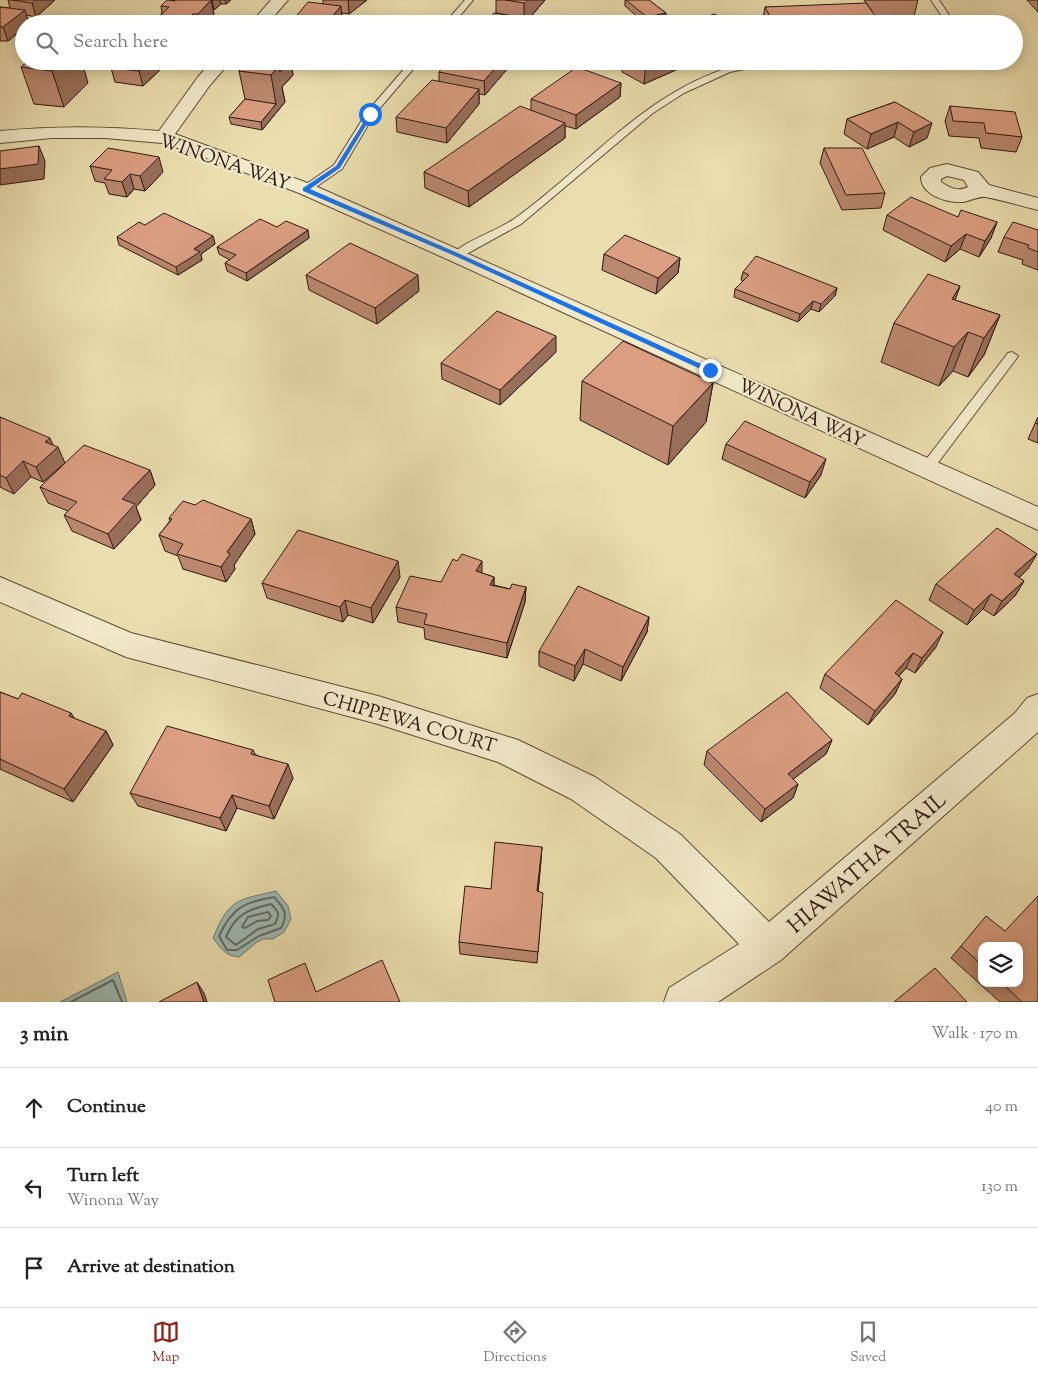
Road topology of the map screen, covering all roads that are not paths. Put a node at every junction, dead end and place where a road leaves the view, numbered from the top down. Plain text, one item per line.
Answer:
1 (280, 0) edge
2 (469, 0) edge
3 (935, 0) edge
4 (266, 15) edge
5 (456, 15) edge
6 (945, 15) edge
7 (214, 70) edge
8 (408, 70) edge
9 (729, 70) edge
10 (0, 137) edge
11 (164, 137) junction
12 (306, 189) junction
13 (979, 189) dead end
14 (1038, 204) edge
15 (457, 255) junction
16 (1012, 356) dead end
17 (926, 469) junction
18 (1038, 519) edge
19 (0, 589) edge
20 (1038, 708) edge
21 (768, 947) junction
22 (683, 1002) edge

1 - 4 street
2 - 5 lane
3 - 6 lane
7 - 11 street
8 - 12 lane
9 - 15 lane
10 - 11 street, WINONA WAY
11 - 12 street, WINONA WAY
12 - 15 street, WINONA WAY
13 - 14 street
15 - 17 street, WINONA WAY
16 - 17 lane
17 - 18 street, WINONA WAY
19 - 21 street, CHIPPEWA COURT
20 - 21 street, HIAWATHA TRAIL
21 - 22 street, HIAWATHA TRAIL

